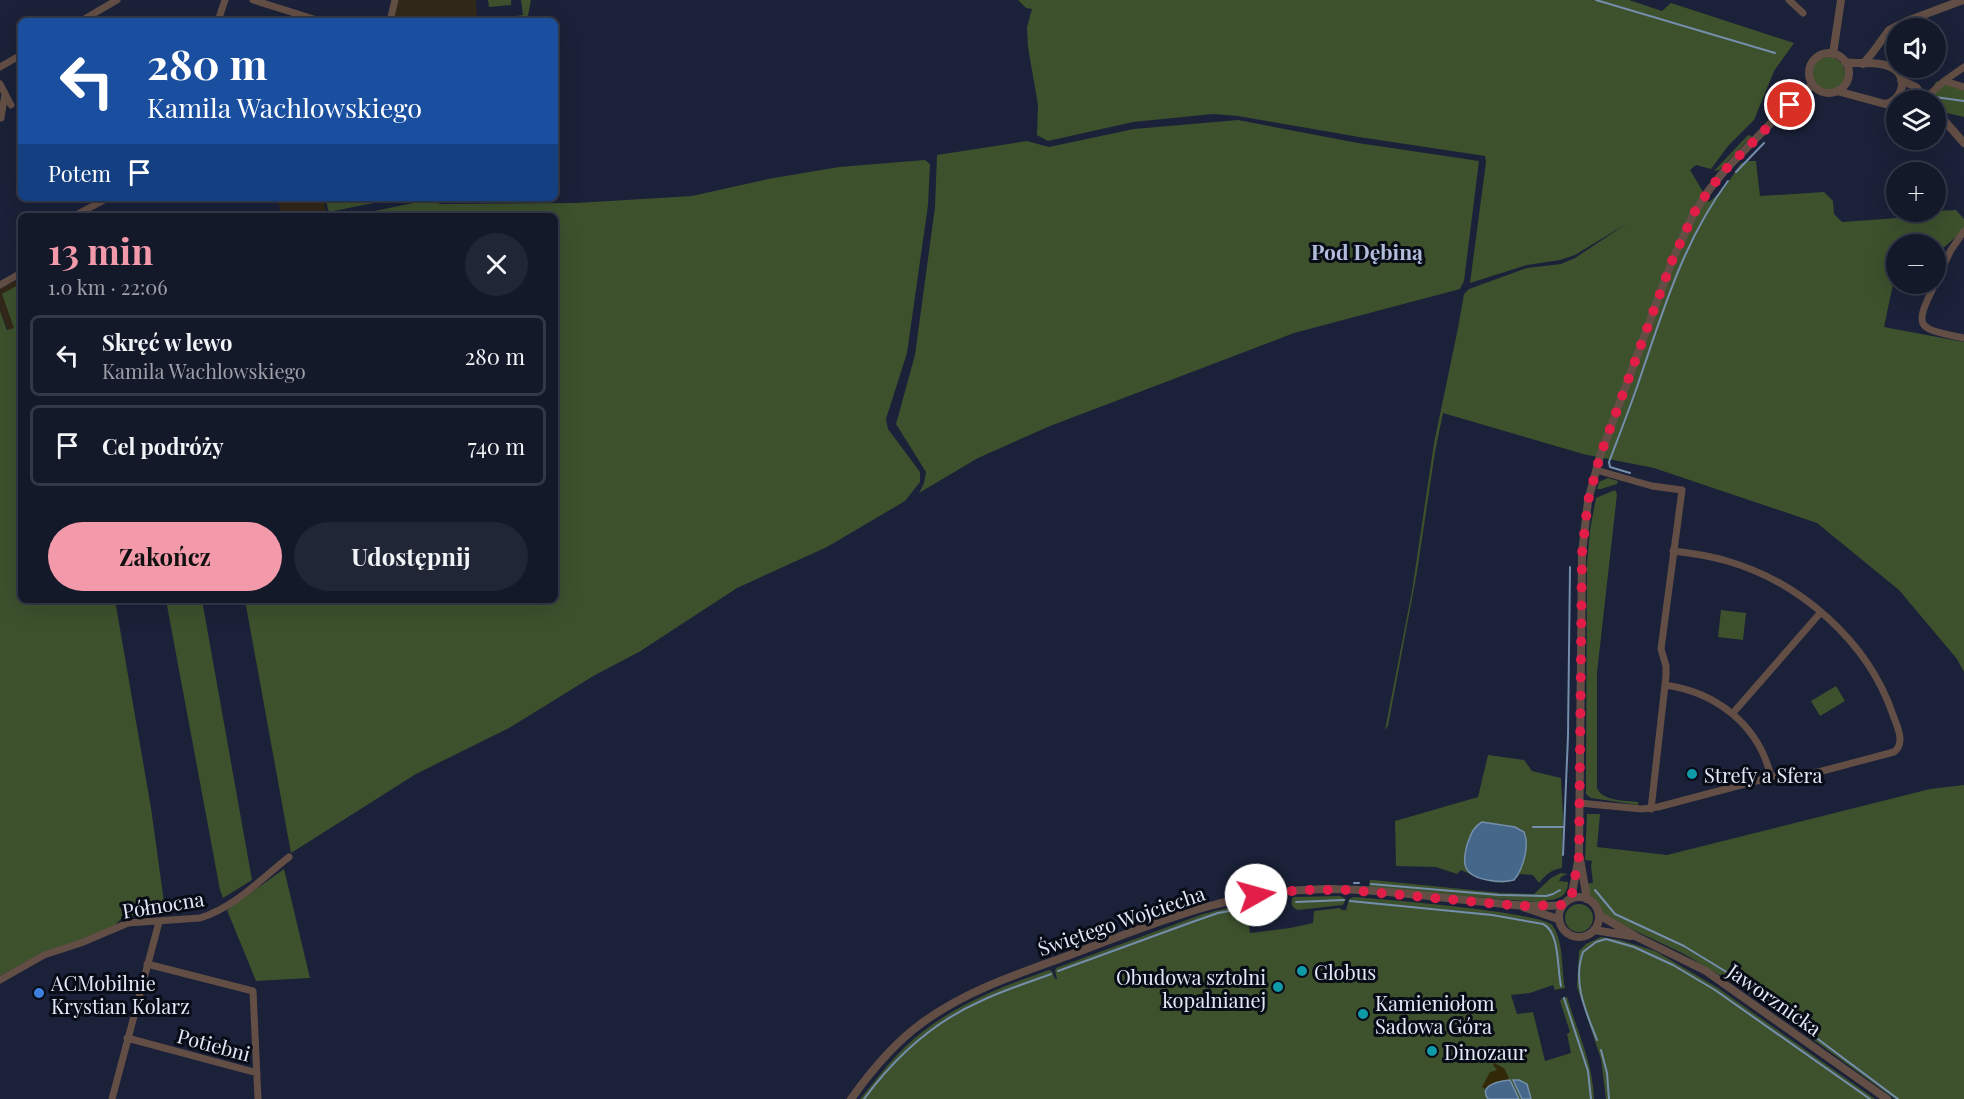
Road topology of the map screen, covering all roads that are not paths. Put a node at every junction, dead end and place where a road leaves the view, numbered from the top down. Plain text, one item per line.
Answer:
1 (117, 0) edge
2 (225, 0) edge
3 (253, 0) edge
4 (395, 0) edge
5 (1789, 0) edge
6 (1841, 0) edge
7 (1963, 0) edge
8 (1803, 13) dead end
9 (86, 18) edge
10 (219, 18) edge
11 (310, 18) edge
12 (391, 18) edge
13 (1874, 52) junction
14 (1833, 54) junction
15 (18, 57) edge
16 (1845, 62) junction
17 (1863, 64) junction
18 (1880, 65) junction
19 (0, 67) edge
20 (1964, 67) edge
21 (1902, 80) junction
22 (1944, 81) junction
23 (0, 84) edge
24 (1812, 85) junction
25 (1964, 87) edge
26 (1901, 90) edge
27 (1918, 90) edge
28 (1935, 90) edge
29 (1837, 91) junction
30 (5, 94) junction
31 (1886, 104) edge
32 (11, 105) dead end
33 (1, 118) edge
34 (1946, 122) edge
35 (1964, 142) edge
36 (102, 201) edge
37 (80, 213) edge
38 (1964, 231) edge
39 (1946, 260) edge
40 (18, 275) edge
41 (0, 285) edge
42 (1930, 294) edge
43 (1964, 338) edge
44 (1596, 470) junction
45 (1673, 550) junction
46 (1821, 612) junction
47 (1665, 686) junction
48 (1733, 713) junction
49 (1771, 777) junction
50 (1579, 803) junction
51 (1651, 809) junction
52 (1579, 856) junction
53 (289, 857) dead end
54 (1571, 899) junction
55 (1587, 899) junction
56 (1562, 905) junction
57 (1520, 906) junction
58 (1599, 915) junction
59 (1558, 919) junction
60 (159, 922) junction
61 (1594, 930) junction
62 (1637, 937) junction
63 (147, 964) junction
64 (0, 980) edge
65 (127, 1038) junction
66 (257, 1073) junction
67 (112, 1099) edge
68 (258, 1099) edge
69 (851, 1099) edge
70 (1887, 1099) edge

1 - 9 street
2 - 10 street
3 - 11 street
4 - 12 street
5 - 8 street
6 - 14 street
7 - 13 street
13 - 17 street
13 - 18 street
14 - 16 street
14 - 24 street
15 - 19 street
16 - 17 street
16 - 29 street
17 - 18 street
18 - 21 street
20 - 22 street
21 - 26 street
21 - 27 street
22 - 25 street
22 - 28 street
23 - 30 street
24 - 29 street
24 - 44 street
29 - 31 street
30 - 32 street
30 - 33 street
34 - 35 street
36 - 37 street
38 - 39 street
40 - 41 street
42 - 43 street
44 - 45 street
44 - 50 street
45 - 46 street
45 - 47 street
46 - 48 street
46 - 49 street
47 - 48 street
47 - 51 street
48 - 49 street
49 - 51 street
50 - 51 street
50 - 52 street
52 - 54 street
52 - 55 street
53 - 60 street, Północna
54 - 55 street
54 - 56 street
55 - 58 street
56 - 57 street, Świętego Wojciecha
56 - 59 street
57 - 59 street, Świętego Wojciecha
57 - 69 street, Świętego Wojciecha
58 - 61 street
58 - 62 street, Jaworznicka
59 - 61 street
60 - 63 street
60 - 64 street, Północna
61 - 62 street, Jaworznicka
62 - 70 street, Jaworznicka
63 - 65 street
63 - 66 street
65 - 66 street, Potiebni
65 - 67 street
66 - 68 street

